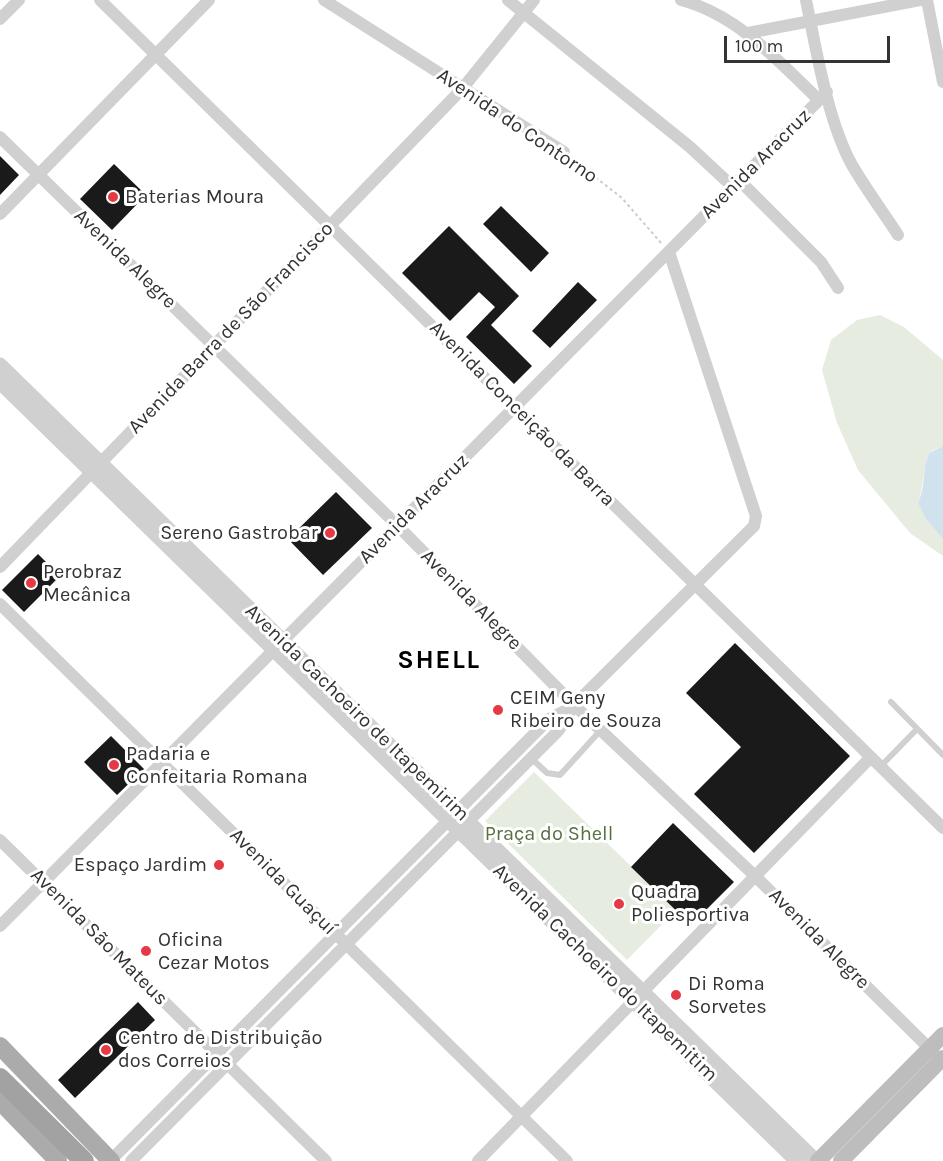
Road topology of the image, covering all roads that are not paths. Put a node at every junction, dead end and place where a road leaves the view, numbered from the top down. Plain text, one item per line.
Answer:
1 (19, 0) edge
2 (100, 0) edge
3 (209, 0) edge
4 (324, 0) edge
5 (508, 0) edge
6 (534, 0) edge
7 (806, 0) edge
8 (920, 0) edge
9 (927, 0) edge
10 (689, 1) edge
11 (523, 12) junction
12 (0, 19) edge
13 (810, 21) junction
14 (748, 33) junction
15 (156, 54) junction
16 (943, 82) edge
17 (462, 89) junction
18 (823, 96) junction
19 (0, 137) edge
20 (564, 153) road end
21 (38, 175) junction
22 (736, 184) junction
23 (0, 214) edge
24 (330, 225) junction
25 (898, 235) dead end
26 (669, 252) junction
27 (838, 288) dead end
28 (214, 346) junction
29 (0, 365) edge
30 (0, 382) edge
31 (515, 407) junction
32 (96, 468) junction
33 (397, 525) junction
34 (0, 567) edge
35 (697, 585) junction
36 (0, 604) edge
37 (278, 645) junction
38 (891, 702) dead end
39 (574, 705) junction
40 (917, 729) junction
41 (601, 730) junction
42 (943, 755) edge
43 (531, 758) junction
44 (876, 762) junction
45 (162, 763) junction
46 (459, 821) junction
47 (943, 828) edge
48 (0, 840) edge
49 (755, 876) junction
50 (43, 882) junction
51 (0, 926) edge
52 (336, 934) junction
53 (346, 944) junction
54 (638, 997) junction
55 (943, 1035) edge
56 (0, 1046) edge
57 (217, 1054) junction
58 (939, 1057) edge
59 (227, 1064) junction
60 (0, 1078) edge
61 (0, 1101) edge
62 (521, 1117) junction
63 (58, 1161) edge
64 (84, 1161) edge
65 (111, 1161) edge
66 (131, 1161) edge
67 (326, 1161) edge
68 (478, 1161) edge
69 (567, 1161) edge
70 (797, 1161) edge
71 (817, 1161) edge
72 (842, 1161) edge

1 - 12 street
2 - 15 street, Avenida Conceição da Barra
3 - 15 street
4 - 17 street, Avenida do Contorno
5 - 11 street
6 - 11 street, Avenida Barra de São Francisco
7 - 13 street
8 - 13 street
9 - 16 street
10 - 14 street
11 - 17 street, Avenida Barra de São Francisco
11 - 22 street
13 - 14 street
13 - 18 street
14 - 18 street
15 - 21 street
15 - 24 street, Avenida Conceição da Barra
17 - 20 street, Avenida do Contorno
17 - 24 street, Avenida Barra de São Francisco
18 - 22 street, Avenida Aracruz
18 - 25 street
19 - 21 street, Avenida Alegre
21 - 23 street
21 - 28 street, Avenida Alegre
22 - 26 street, Avenida Aracruz
22 - 27 street
24 - 28 street, Avenida Barra de São Francisco
24 - 31 street, Avenida Conceição da Barra
26 - 31 street, Avenida Aracruz
26 - 35 street
28 - 32 street, Avenida Barra de São Francisco
28 - 33 street, Avenida Alegre
29 - 32 street, Avenida Cachoeiro de Itapemirim
30 - 32 street
31 - 33 street, Avenida Aracruz
31 - 35 street, Avenida Conceição da Barra
32 - 34 street, Avenida Barra de São Francisco
32 - 37 street, Avenida Cachoeiro de Itapemirim
33 - 37 street, Avenida Aracruz
33 - 39 street, Avenida Alegre
35 - 39 street
35 - 44 street, Avenida Conceição da Barra
36 - 45 street, Avenida Guaçuí
37 - 45 street, Avenida Aracruz
37 - 46 street, Avenida Cachoeiro de Itapemirim
38 - 40 lane
39 - 41 street, Avenida Alegre
39 - 43 street
39 - 46 street
40 - 42 lane
40 - 44 lane
41 - 43 lane
41 - 49 street, Avenida Alegre
43 - 46 street
44 - 47 street, Avenida Conceição da Barra
44 - 49 street
45 - 50 street, Avenida Aracruz
45 - 52 street, Avenida Guaçuí
46 - 52 street
46 - 53 street
46 - 54 street, Avenida Cachoeiro de Itapemirim
48 - 50 street, Avenida São Mateus
49 - 54 street
49 - 58 street, Avenida Alegre
50 - 51 street, Avenida Aracruz
50 - 57 street, Avenida São Mateus
52 - 53 street, Avenida Guaçuí
52 - 57 street
53 - 59 street
53 - 62 street, Avenida Guaçuí
54 - 62 street
54 - 70 street, Avenida Cachoeiro do Itapemitim
54 - 71 street, Avenida Cachoeiro de Itapemirim
55 - 58 main road
56 - 65 main road
57 - 59 street, Avenida São Mateus
57 - 65 street
58 - 71 main road
58 - 72 main road
59 - 66 street
59 - 67 street, Avenida São Mateus
60 - 64 highway
61 - 63 main road
62 - 68 street
62 - 69 street, Avenida Guaçuí

